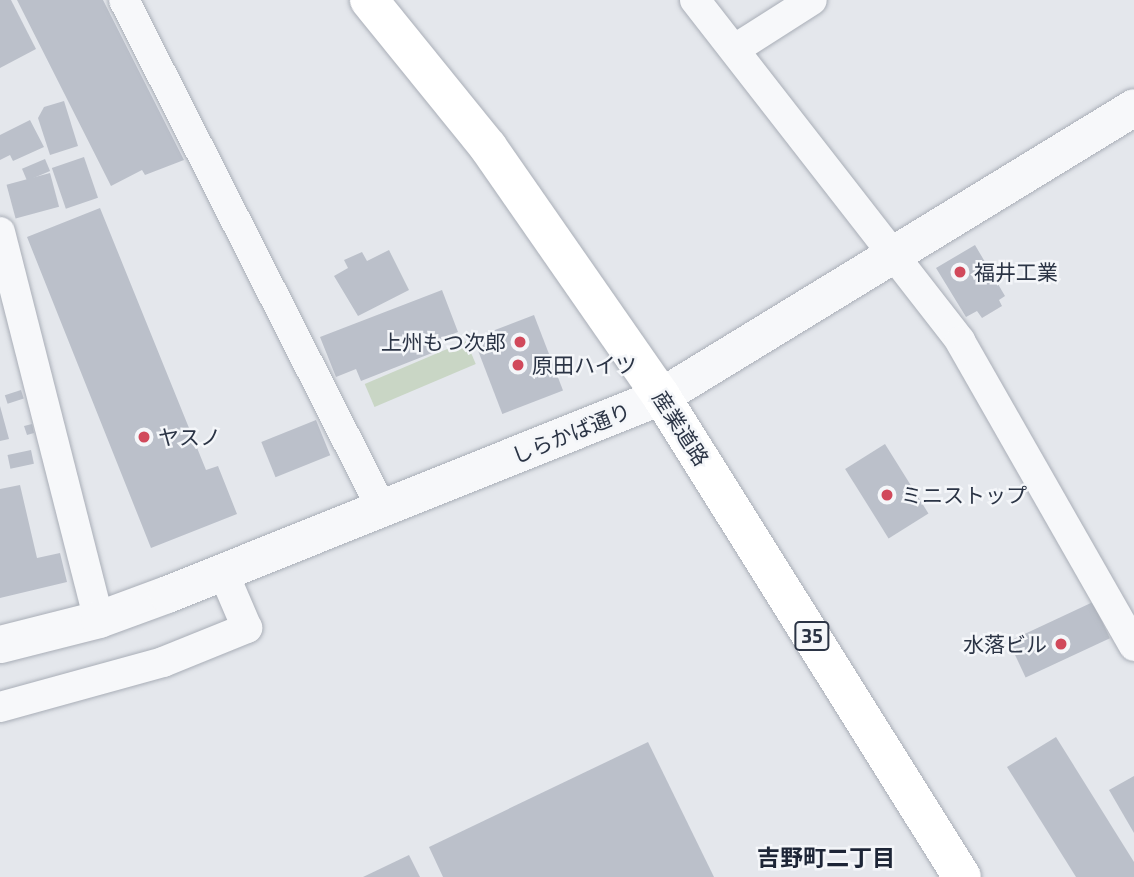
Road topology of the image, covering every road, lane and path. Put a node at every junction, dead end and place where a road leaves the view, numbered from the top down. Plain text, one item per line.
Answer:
1 (124, 0) edge
2 (369, 0) edge
3 (695, 0) edge
4 (812, 0) edge
5 (735, 49) junction
6 (1133, 110) edge
7 (0, 232) edge
8 (892, 258) junction
9 (661, 396) junction
10 (382, 509) junction
11 (223, 572) junction
12 (99, 619) junction
13 (0, 643) edge
14 (1134, 646) edge
15 (0, 708) edge
16 (962, 877) edge

1 - 10 street
2 - 9 main road, 産業道路 / 35
3 - 5 street
4 - 5 street
5 - 8 street
6 - 8 street, しらかば通り
7 - 12 street
8 - 9 street, しらかば通り
8 - 14 street
9 - 10 street, しらかば通り
9 - 16 main road, 産業道路 / 35
10 - 11 street, しらかば通り
11 - 12 street, しらかば通り
11 - 15 street
12 - 13 street, しらかば通り

